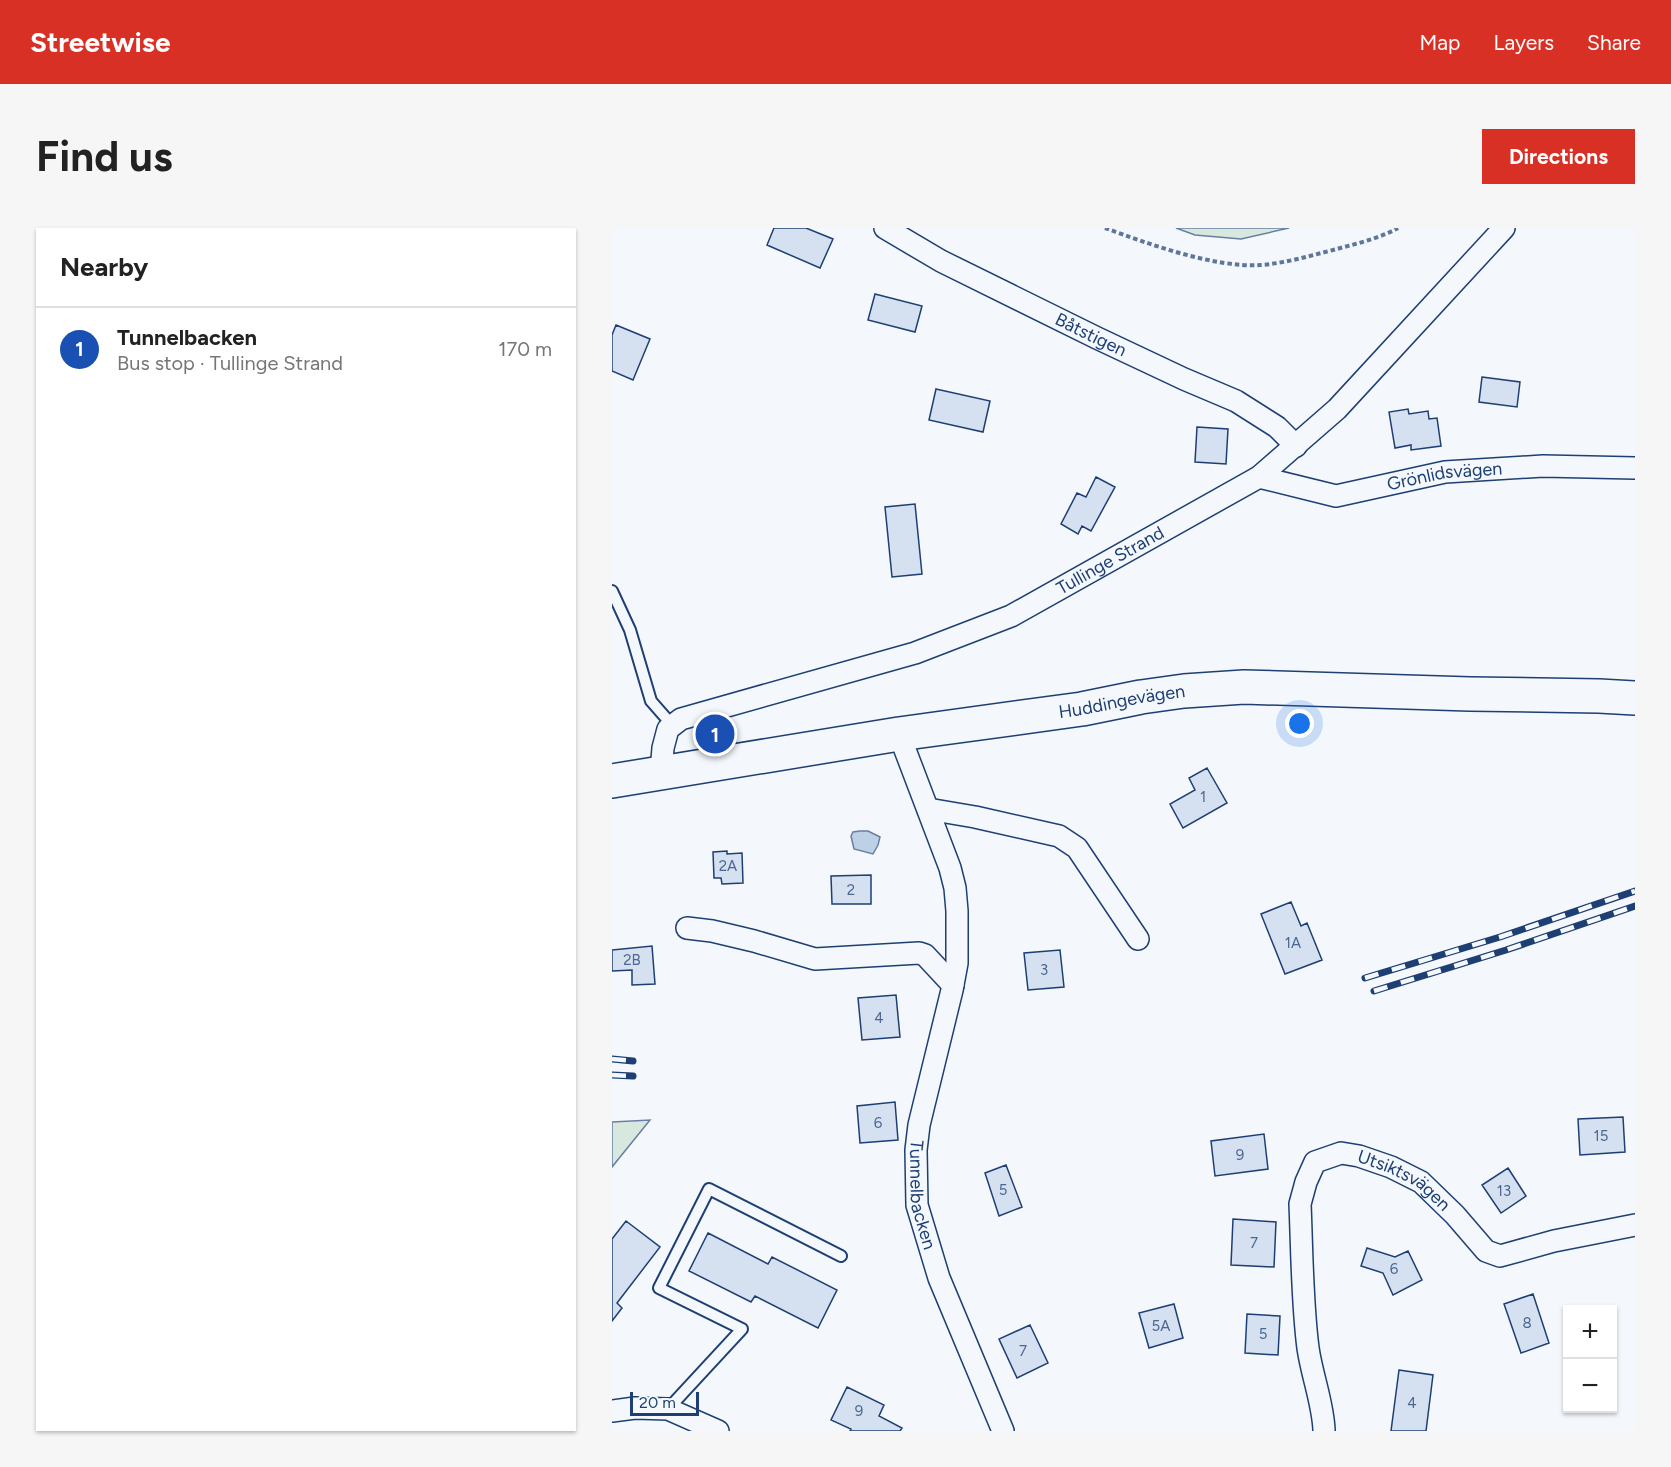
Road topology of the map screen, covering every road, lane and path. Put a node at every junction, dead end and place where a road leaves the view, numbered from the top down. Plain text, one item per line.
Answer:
1 (885, 228) edge
2 (1105, 228) edge
3 (1398, 228) edge
4 (1504, 228) edge
5 (1296, 446) junction
6 (1635, 468) edge
7 (1259, 477) junction
8 (612, 591) edge
9 (1635, 699) edge
10 (673, 726) junction
11 (899, 734) junction
12 (660, 772) junction
13 (612, 781) edge
14 (928, 810) junction
15 (687, 928) dead end
16 (1138, 939) dead end
17 (953, 985) junction
18 (1635, 1225) edge
19 (841, 1256) dead end
20 (668, 1409) junction
21 (612, 1411) edge
22 (1324, 1430) edge
23 (718, 1431) edge
24 (1003, 1431) edge

1 - 5 street, Båtstigen
2 - 3 path
4 - 5 street, Tullinge Strand
5 - 7 street, Tullinge Strand
6 - 7 street, Grönlidsvägen
7 - 10 street, Tullinge Strand
8 - 10 lane
9 - 11 main road, Huddingevägen
10 - 12 street
11 - 12 main road, Huddingevägen
11 - 14 street, Tunnelbacken
12 - 13 main road, Huddingevägen
14 - 16 street
14 - 17 street, Tunnelbacken
15 - 17 street
17 - 24 street, Tunnelbacken
18 - 22 street, Utsiktsvägen
19 - 20 lane
20 - 21 street
20 - 23 street

